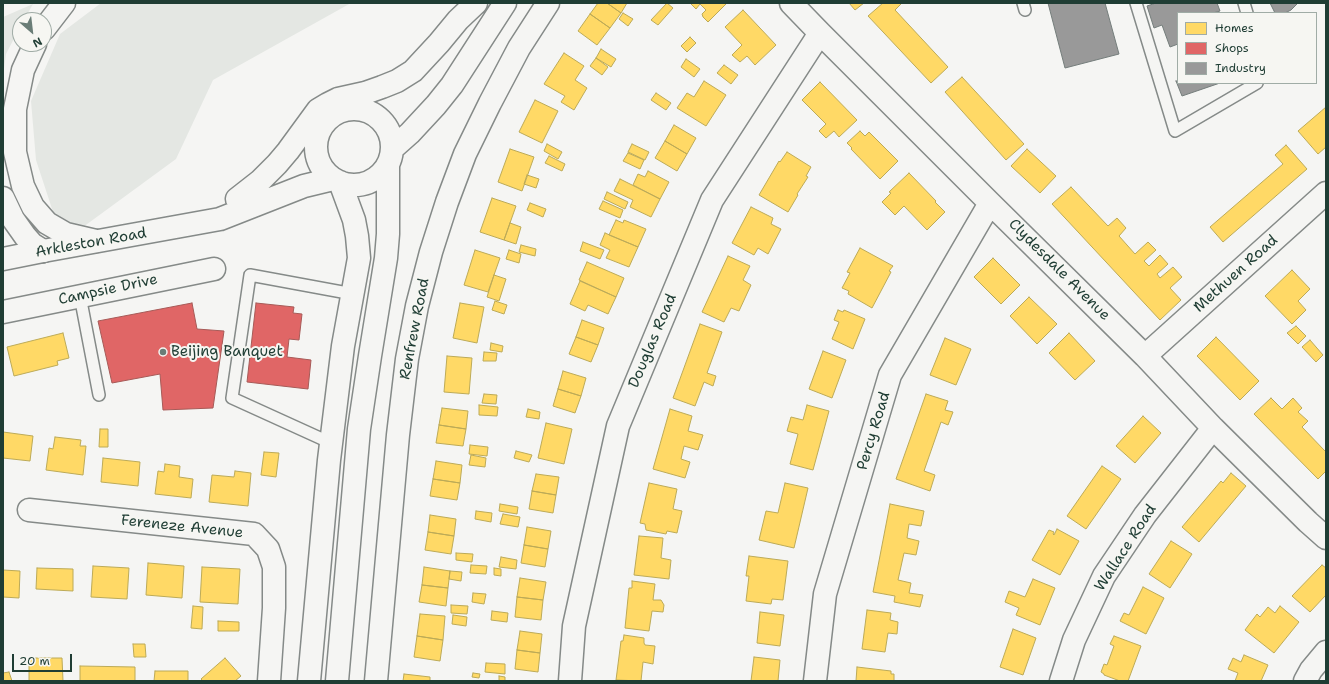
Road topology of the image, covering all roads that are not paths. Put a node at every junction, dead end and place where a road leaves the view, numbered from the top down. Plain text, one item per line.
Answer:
1 (64, 3) edge
2 (476, 3) edge
3 (505, 3) edge
4 (548, 3) edge
5 (791, 3) edge
6 (1136, 3) edge
7 (52, 19) edge
8 (820, 33) junction
9 (31, 52) edge
10 (1255, 84) edge
11 (366, 111) junction
12 (317, 138) junction
13 (390, 156) junction
14 (336, 181) junction
15 (237, 199) junction
16 (1324, 200) edge
17 (990, 203) junction
18 (4, 208) edge
19 (179, 227) junction
20 (96, 241) junction
21 (43, 251) junction
22 (3, 259) edge
23 (214, 269) dead end
24 (352, 294) junction
25 (80, 296) junction
26 (3, 312) edge
27 (1145, 356) junction
28 (99, 395) dead end
29 (1214, 428) junction
30 (331, 443) junction
31 (29, 510) dead end
32 (1326, 538) edge
33 (1326, 652) edge
34 (269, 681) edge
35 (309, 681) edge
36 (337, 681) edge
37 (376, 681) edge
38 (570, 681) edge
39 (815, 681) edge
40 (1061, 681) edge
41 (1305, 681) edge

1 - 7 main road
2 - 11 main road
2 - 15 main road
3 - 13 main road
4 - 37 main road, Renfrew Road
5 - 8 main road, Clydesdale Avenue
6 - 10 lane
8 - 17 main road, Clydesdale Avenue
8 - 38 main road, Douglas Road
9 - 20 main road
11 - 12 main road
11 - 13 main road
12 - 14 main road
12 - 15 main road, Arkleston Road
13 - 14 main road
13 - 36 main road
14 - 19 main road, Arkleston Road
14 - 24 main road
15 - 19 main road, Arkleston Road
16 - 27 main road, Methuen Road
17 - 27 main road, Clydesdale Avenue
17 - 39 main road, Percy Road
18 - 21 main road
19 - 20 main road, Arkleston Road
20 - 21 main road, Arkleston Road
21 - 22 main road, Arkleston Road
23 - 25 main road, Campsie Drive
24 - 30 main road
24 - 30 lane
25 - 26 main road, Campsie Drive
25 - 28 lane
27 - 29 main road, Clydesdale Avenue
29 - 32 main road, Clydesdale Avenue
29 - 40 main road, Wallace Road
30 - 35 main road
31 - 34 main road, Fereneze Avenue
33 - 41 main road

